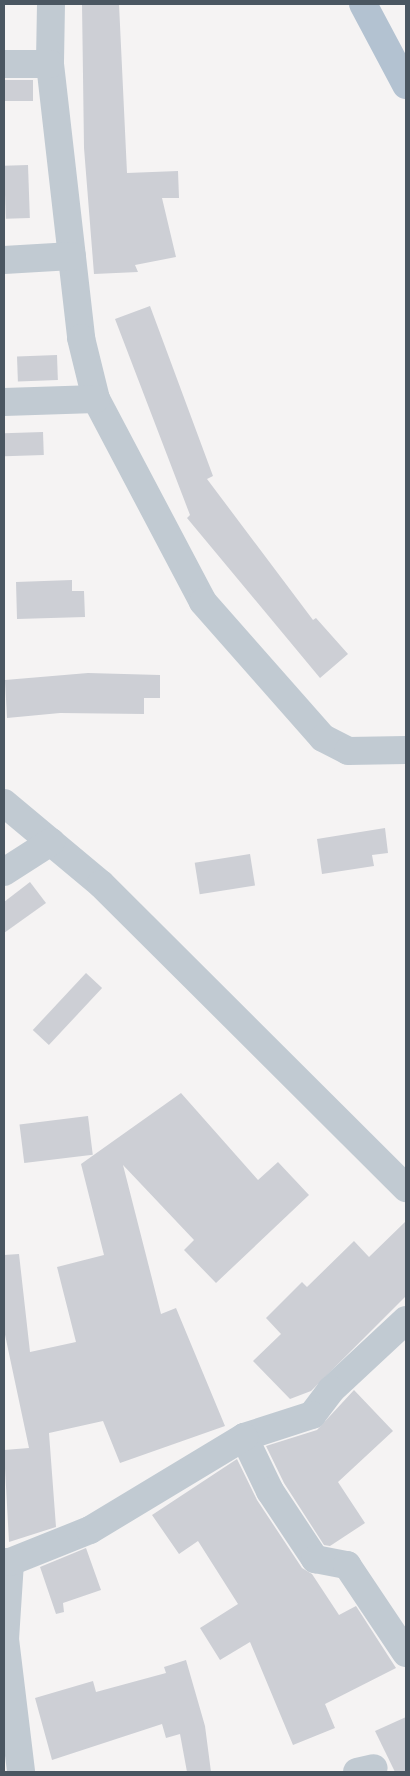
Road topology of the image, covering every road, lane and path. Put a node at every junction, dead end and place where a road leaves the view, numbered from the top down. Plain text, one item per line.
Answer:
1 (51, 4) edge
2 (363, 4) edge
3 (4, 64) edge
4 (50, 64) junction
5 (406, 85) edge
6 (72, 256) junction
7 (4, 260) edge
8 (96, 399) junction
9 (4, 402) edge
10 (406, 750) edge
11 (4, 803) edge
12 (51, 842) junction
13 (4, 872) edge
14 (406, 1188) edge
15 (406, 1320) edge
16 (244, 1437) junction
17 (7, 1562) edge
18 (406, 1653) edge
19 (21, 1772) edge

1 - 4 street
2 - 5 main road
3 - 4 street
4 - 6 street
6 - 7 street
6 - 8 street
8 - 9 street
8 - 10 street
11 - 12 street
12 - 13 street
12 - 14 street
15 - 16 street
16 - 17 street
16 - 18 street
17 - 19 street

